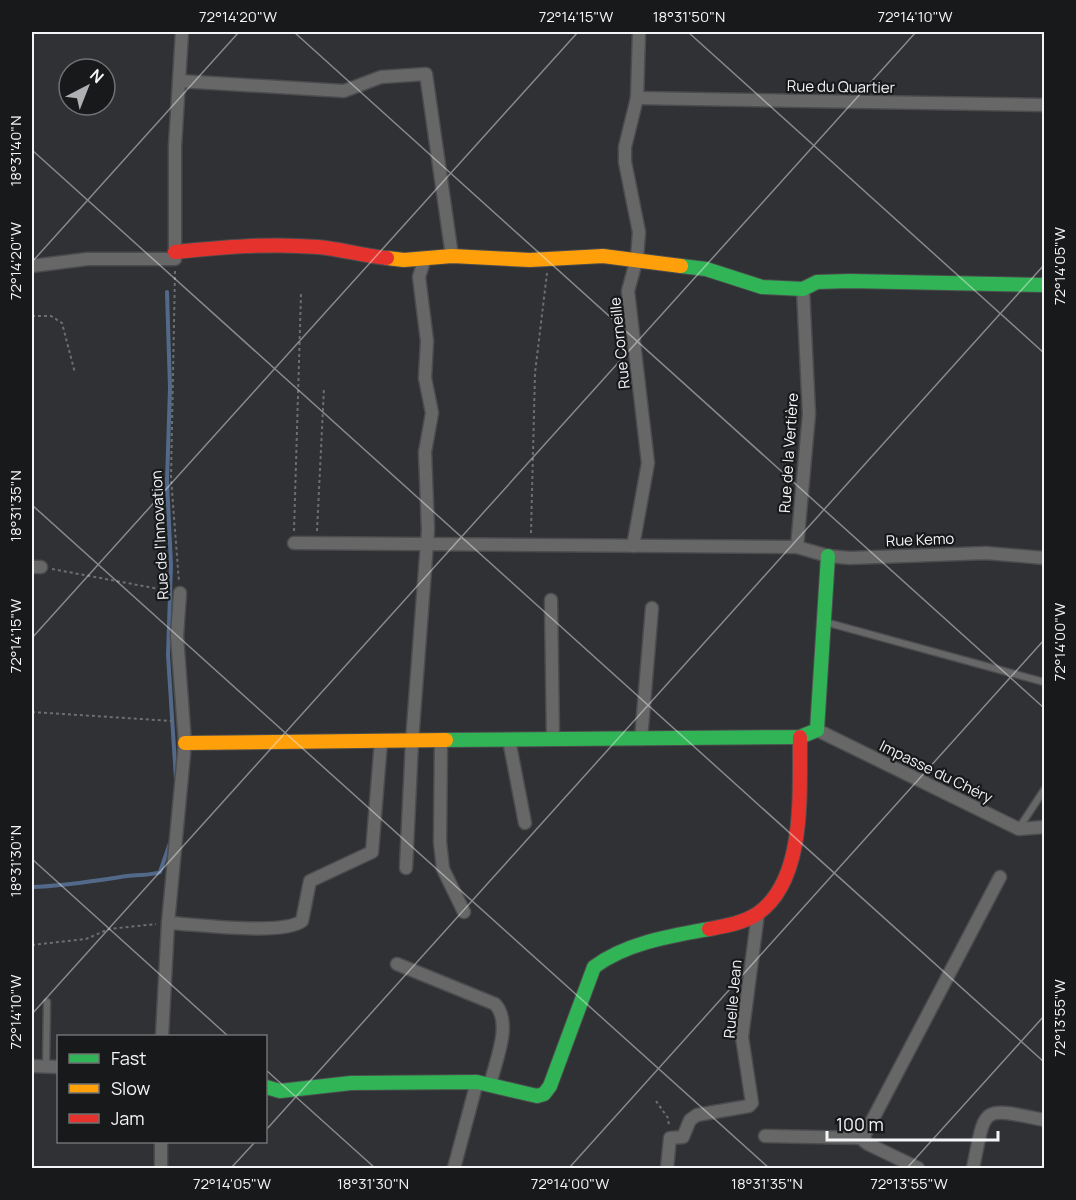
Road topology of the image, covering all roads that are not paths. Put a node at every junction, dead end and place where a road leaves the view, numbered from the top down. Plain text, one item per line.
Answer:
1 (182, 32) edge
2 (639, 32) edge
3 (179, 81) junction
4 (637, 98) junction
5 (1044, 105) edge
6 (175, 256) junction
7 (452, 256) junction
8 (425, 258) junction
9 (637, 258) junction
10 (32, 266) edge
11 (1044, 285) edge
12 (803, 289) junction
13 (294, 543) road end
14 (426, 545) junction
15 (633, 546) junction
16 (797, 547) junction
17 (828, 556) junction
18 (1044, 558) edge
19 (180, 593) road end
20 (551, 600) dead end
21 (652, 608) dead end
22 (824, 622) junction
23 (1044, 682) edge
24 (817, 730) junction
25 (800, 738) junction
26 (641, 739) junction
27 (508, 740) junction
28 (553, 740) junction
29 (381, 741) junction
30 (412, 741) junction
31 (441, 741) junction
32 (185, 742) junction
33 (1044, 790) edge
34 (525, 823) dead end
35 (1044, 827) edge
36 (1018, 829) junction
37 (406, 868) dead end
38 (1000, 877) dead end
39 (464, 912) dead end
40 (758, 913) junction
41 (168, 923) junction
42 (397, 964) dead end
43 (47, 1002) dead end
44 (162, 1035) edge
45 (32, 1066) edge
46 (52, 1066) edge
47 (483, 1084) junction
48 (267, 1087) edge
49 (1044, 1120) edge
50 (765, 1136) dead end
51 (866, 1141) junction
52 (161, 1143) edge
53 (161, 1168) edge
54 (454, 1168) edge
55 (667, 1168) edge
56 (918, 1168) edge
57 (973, 1168) edge

1 - 3 street
2 - 4 street, Rue Corneille
3 - 6 street
3 - 7 street
4 - 5 street, Rue du Quartier
4 - 9 street, Rue Corneille
6 - 8 street
6 - 10 street
7 - 8 street
7 - 9 street
8 - 14 street
9 - 12 street
9 - 15 street, Rue Corneille
11 - 12 street
12 - 16 street, Rue de la Vertière
13 - 14 street, Rue Kemo
14 - 15 street, Rue Kemo
14 - 30 street
15 - 16 street, Rue Kemo
16 - 17 street, Rue Kemo
17 - 18 street, Rue Kemo
17 - 22 street
19 - 32 street, Rue de l'Innovation
20 - 28 street
21 - 26 street
22 - 23 lane
22 - 24 street
24 - 25 street
24 - 36 street, Impasse du Chéry
25 - 26 street
25 - 40 street
26 - 28 street
27 - 28 street
27 - 31 street
27 - 34 street
29 - 30 street
29 - 32 street
29 - 41 street
30 - 31 street
30 - 37 street
31 - 39 street
32 - 41 street, Rue de l'Innovation
33 - 36 lane
35 - 36 street
38 - 51 street
40 - 47 street
40 - 55 street, Ruelle Jean
41 - 44 street, Rue de l'Innovation
42 - 47 street
43 - 46 lane
45 - 46 street
47 - 48 street
47 - 54 street
49 - 57 street
50 - 51 street
51 - 56 street
52 - 53 street

